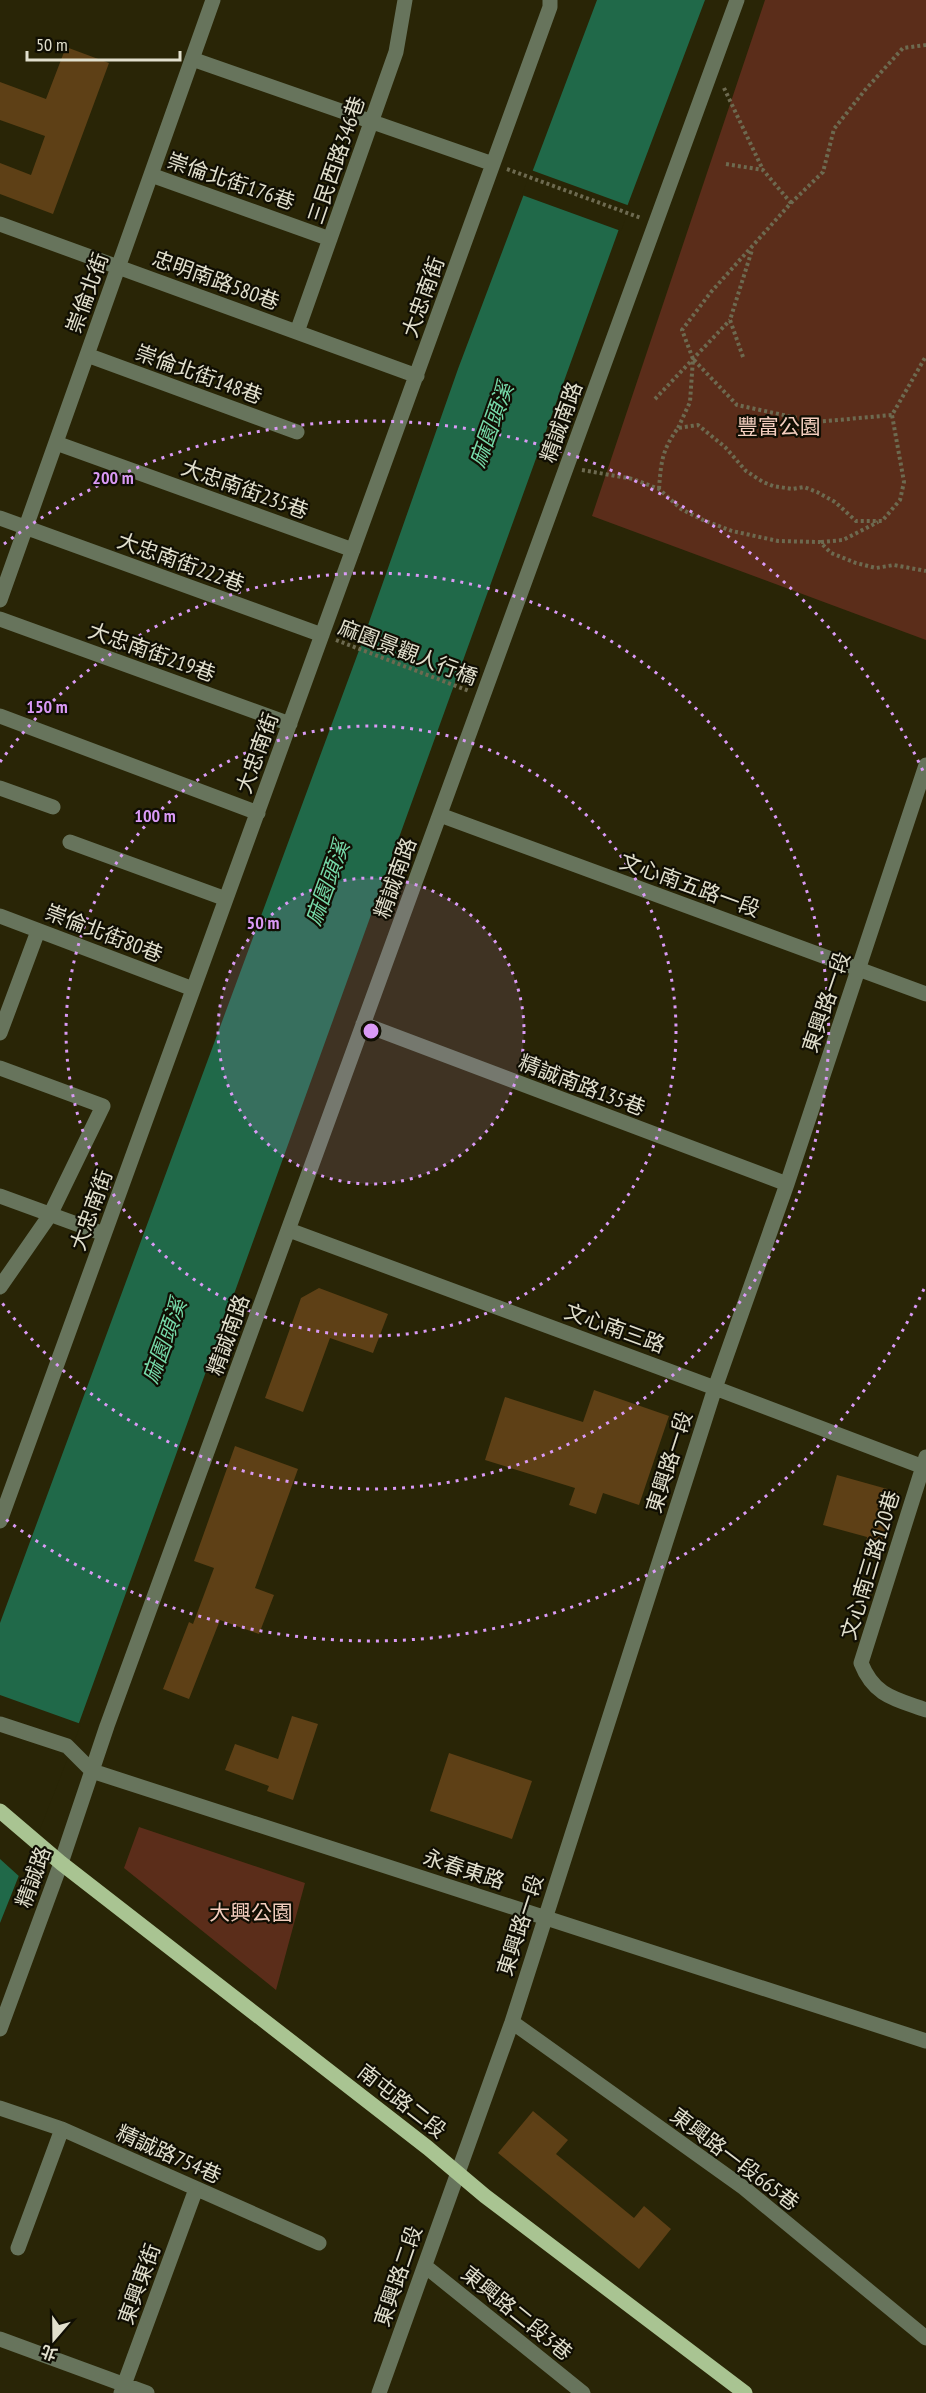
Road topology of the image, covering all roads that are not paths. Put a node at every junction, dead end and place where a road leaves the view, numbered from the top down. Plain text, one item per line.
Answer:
1 (213, 0) edge
2 (405, 0) edge
3 (550, 0) edge
4 (737, 0) edge
5 (192, 59) junction
6 (372, 122) junction
7 (493, 164) junction
8 (151, 175) junction
9 (0, 224) edge
10 (330, 239) junction
11 (118, 267) junction
12 (297, 332) junction
13 (87, 355) junction
14 (417, 376) junction
15 (297, 432) dead end
16 (56, 443) junction
17 (0, 518) edge
18 (26, 528) junction
19 (353, 550) junction
20 (0, 600) edge
21 (0, 619) edge
22 (322, 635) junction
23 (0, 716) edge
24 (290, 724) junction
25 (926, 765) edge
26 (0, 788) edge
27 (53, 807) dead end
28 (258, 813) junction
29 (440, 815) junction
30 (70, 842) dead end
31 (226, 899) junction
32 (0, 916) edge
33 (38, 931) junction
34 (860, 969) junction
35 (193, 989) junction
36 (926, 994) edge
37 (363, 1024) junction
38 (0, 1033) edge
39 (0, 1068) edge
40 (787, 1184) junction
41 (0, 1196) edge
42 (50, 1215) junction
43 (289, 1230) junction
44 (104, 1234) junction
45 (0, 1287) edge
46 (715, 1388) junction
47 (925, 1464) edge
48 (0, 1521) edge
49 (926, 1710) edge
50 (0, 1724) edge
51 (92, 1771) junction
52 (0, 1810) edge
53 (61, 1863) junction
54 (545, 1916) junction
55 (512, 2022) junction
56 (0, 2030) edge
57 (926, 2041) edge
58 (0, 2108) edge
59 (62, 2129) junction
60 (456, 2172) junction
61 (196, 2188) junction
62 (319, 2243) dead end
63 (18, 2248) dead end
64 (424, 2266) junction
65 (926, 2338) edge
66 (0, 2339) edge
67 (123, 2389) edge
68 (147, 2393) edge
69 (379, 2393) edge
70 (583, 2393) edge
71 (745, 2393) edge

1 - 5 street, 崇倫北街
2 - 6 street, 三民西路346巷
3 - 7 street, 大忠南街
4 - 29 street, 精誠南路
5 - 6 street
5 - 8 street, 崇倫北街
6 - 7 street
6 - 10 street, 三民西路346巷
7 - 14 street, 大忠南街
8 - 10 street, 崇倫北街176巷
8 - 11 street, 崇倫北街
9 - 11 street, 忠明南路580巷
10 - 12 street, 三民西路346巷
11 - 12 street, 忠明南路580巷
11 - 13 street, 崇倫北街
12 - 14 street, 忠明南路580巷
13 - 15 street, 崇倫北街148巷
13 - 16 street, 崇倫北街
14 - 19 street, 大忠南街
16 - 18 street, 崇倫北街
16 - 19 street, 大忠南街235巷
17 - 18 street, 大忠南街222巷
18 - 20 street, 崇倫北街
18 - 22 street, 大忠南街222巷
19 - 22 street, 大忠南街
21 - 24 street, 大忠南街219巷
22 - 24 street, 大忠南街
23 - 28 street
24 - 28 street, 大忠南街
25 - 34 street, 東興路一段
26 - 27 street
28 - 31 street, 大忠南街
29 - 34 street, 文心南五路一段
29 - 37 street, 精誠南路
30 - 31 street
31 - 35 street, 大忠南街
32 - 33 street, 崇倫北街80巷
33 - 35 street, 崇倫北街80巷
33 - 38 street
34 - 36 street, 文心南五路一段
34 - 40 street, 東興路一段
35 - 44 street, 大忠南街
37 - 40 street, 精誠南路135巷
37 - 43 street, 精誠南路
39 - 42 street
40 - 46 street, 東興路一段
41 - 42 street
42 - 44 street
42 - 45 street
43 - 46 street, 文心南三路
43 - 51 street, 精誠南路
44 - 48 street, 大忠南街
46 - 47 street, 文心南三路
46 - 54 street, 東興路一段
47 - 49 street, 文心南三路120巷
50 - 51 street, 永春東路
51 - 53 street, 精誠路
51 - 54 street, 永春東路
52 - 53 main road, 南屯路二段
53 - 56 street, 精誠路
53 - 60 main road, 南屯路二段
54 - 55 street, 東興路一段
54 - 57 street, 永春東路
55 - 60 street, 東興路一段
55 - 65 street, 東興路一段665巷
58 - 59 street, 精誠路754巷
59 - 61 street, 精誠路754巷
59 - 63 street
60 - 64 street, 東興路二段
60 - 71 main road, 南屯路二段
61 - 62 street, 精誠路754巷
61 - 67 street, 東興東街
64 - 69 street, 東興路二段
64 - 70 street, 東興路二段3巷
66 - 67 street
67 - 68 street

